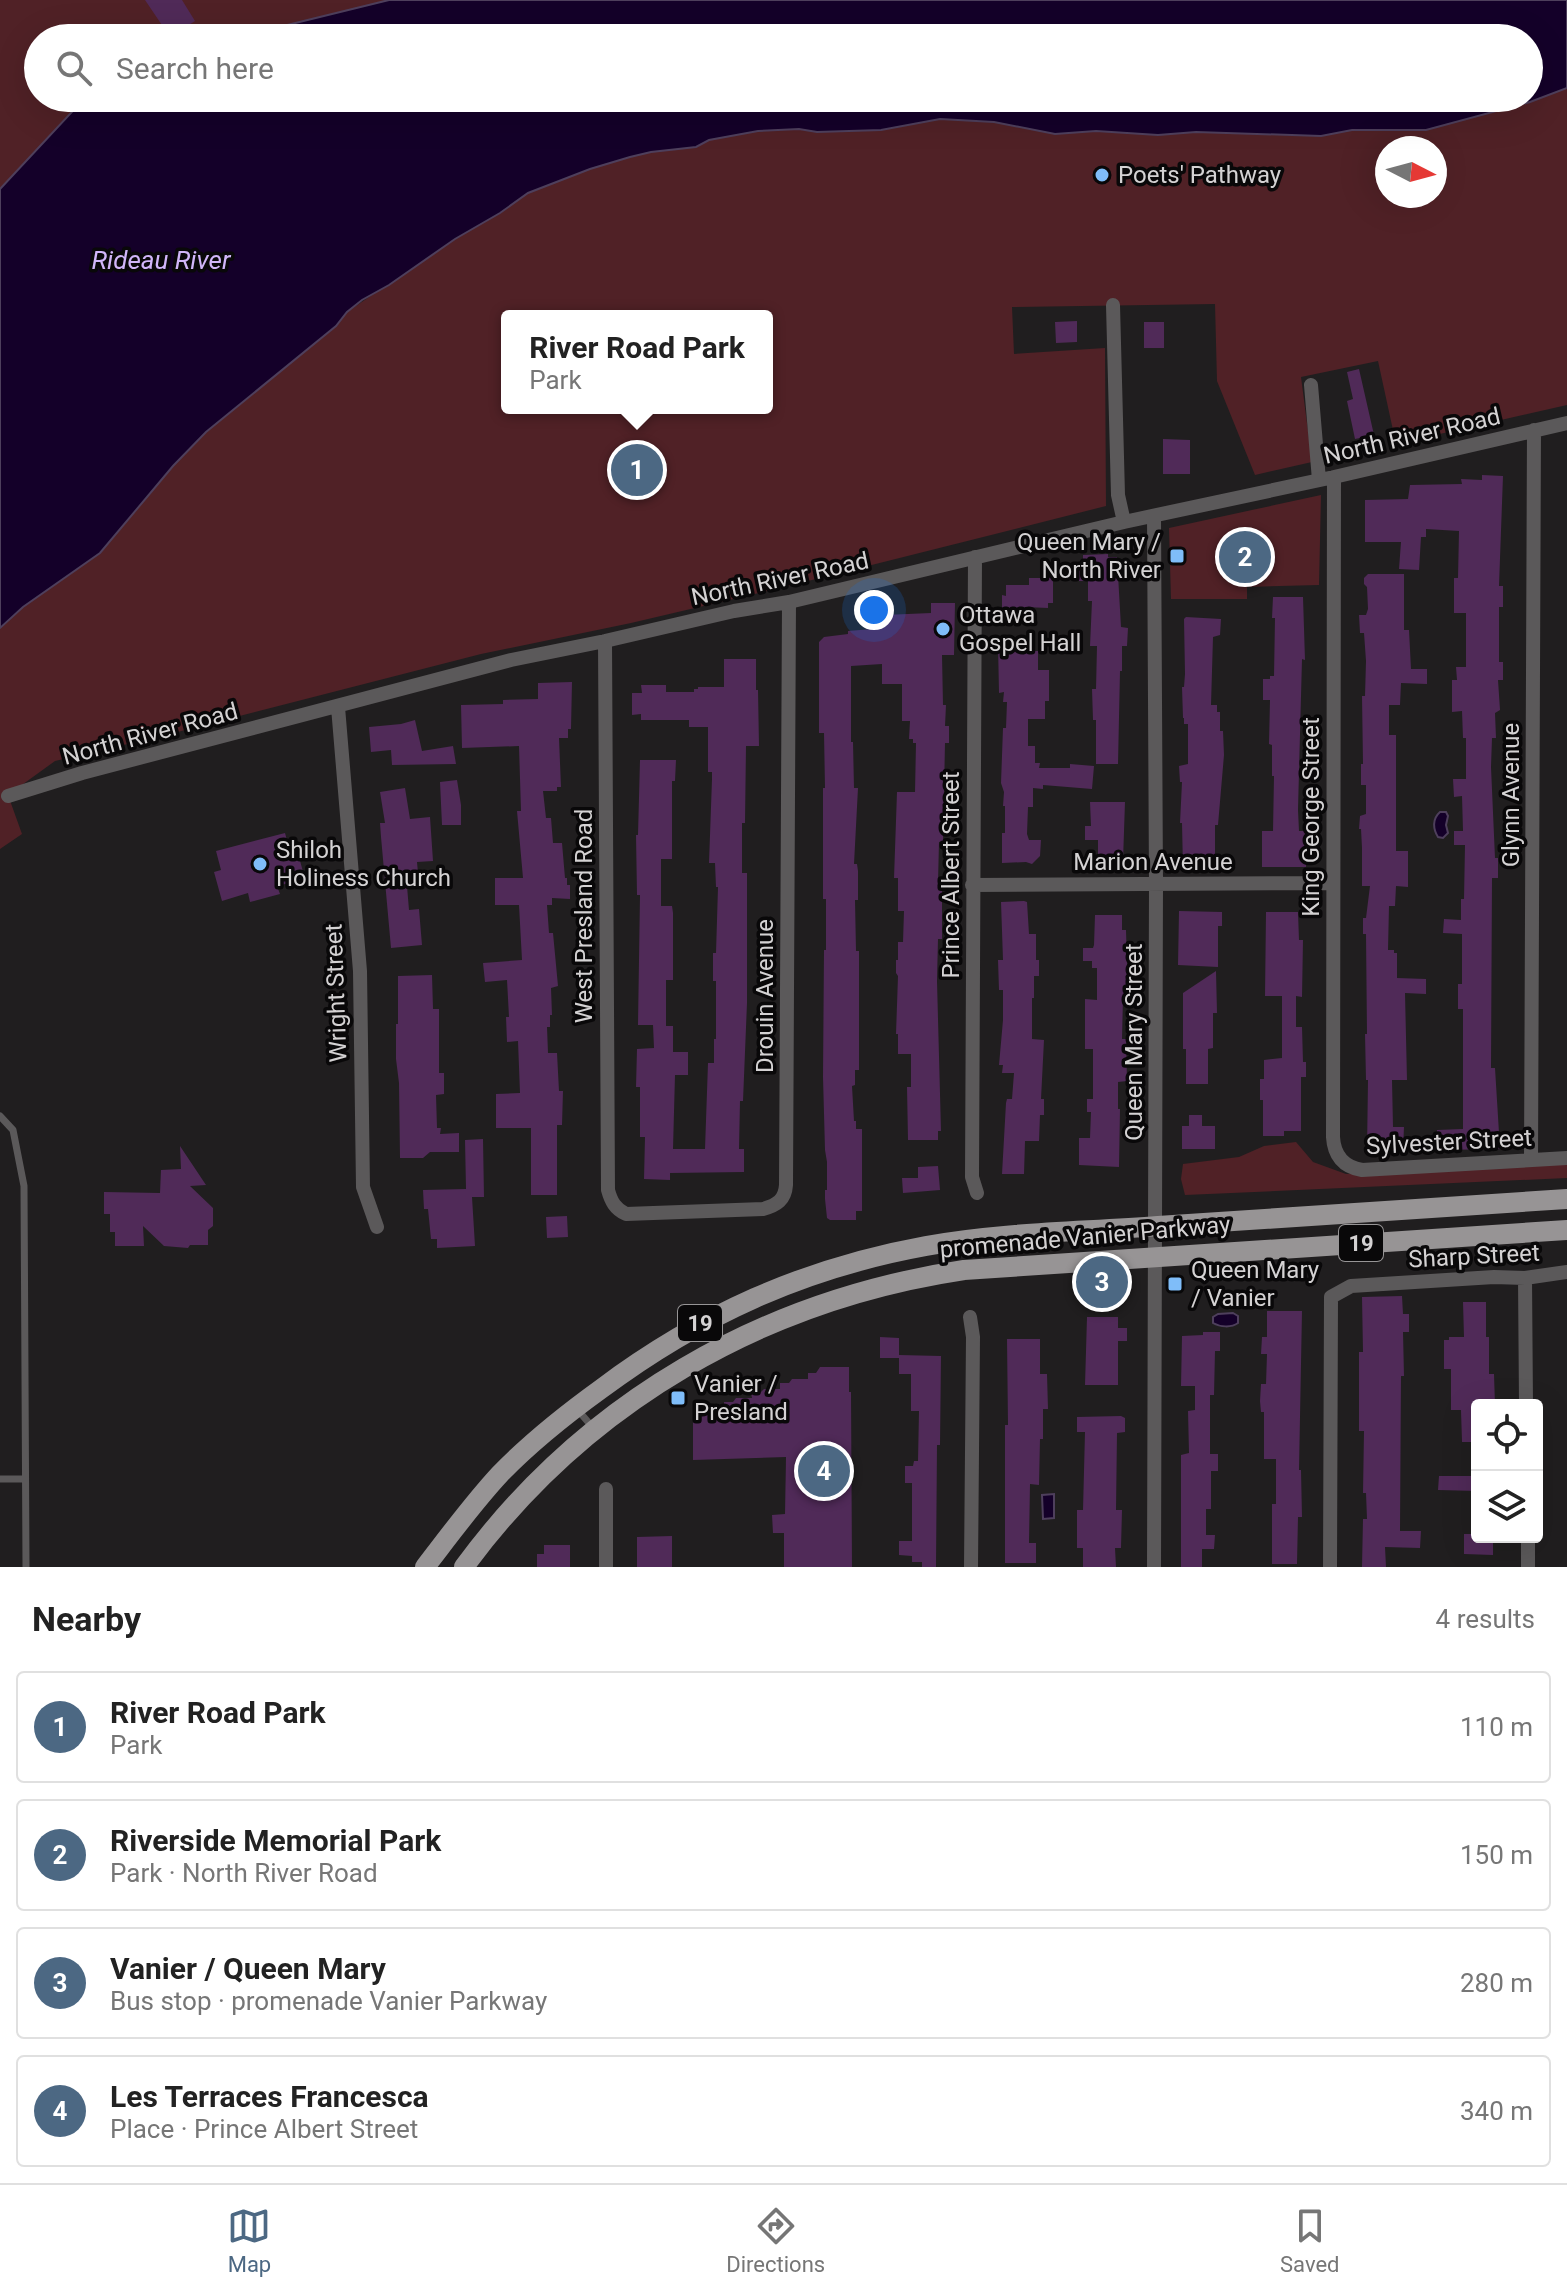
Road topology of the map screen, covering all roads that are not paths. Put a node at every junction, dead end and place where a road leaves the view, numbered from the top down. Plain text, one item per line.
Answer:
1 (1113, 305) dead end
2 (1311, 385) dead end
3 (1567, 423) edge
4 (1534, 430) junction
5 (1327, 479) junction
6 (1154, 516) junction
7 (1124, 522) junction
8 (975, 557) junction
9 (789, 602) junction
10 (605, 641) junction
11 (338, 707) junction
12 (8, 796) dead end
13 (1333, 883) junction
14 (1156, 884) junction
15 (972, 885) junction
16 (0, 1116) edge
17 (1338, 1156) joint
18 (1567, 1158) edge
19 (1531, 1160) junction
20 (608, 1190) joint
21 (977, 1193) dead end
22 (1567, 1199) edge
23 (377, 1227) dead end
24 (1156, 1227) junction
25 (1567, 1230) edge
26 (1155, 1257) junction
27 (1567, 1272) edge
28 (1525, 1278) junction
29 (970, 1317) dead end
30 (1526, 1399) edge
31 (576, 1407) junction
32 (594, 1429) junction
33 (0, 1479) edge
34 (24, 1479) junction
35 (606, 1489) dead end
36 (1528, 1543) edge
37 (26, 1567) edge
38 (425, 1567) edge
39 (464, 1567) edge
40 (606, 1567) edge
41 (971, 1567) edge
42 (1154, 1567) edge
43 (1330, 1567) edge
44 (1528, 1567) edge

1 - 7 street
2 - 5 street, King George Street
3 - 4 street, North River Road
4 - 5 street, North River Road
4 - 19 street, Glynn Avenue
5 - 6 street, North River Road
5 - 13 street, King George Street
6 - 7 street, North River Road
6 - 14 street, Queen Mary Street
7 - 8 street, North River Road
8 - 9 street, North River Road
8 - 15 street, Prince Albert Street
9 - 10 street, North River Road
9 - 20 street, Drouin Avenue
10 - 11 street, North River Road
10 - 20 street, West Presland Road
11 - 12 street, North River Road
11 - 23 street, Wright Street
13 - 14 street, Marion Avenue
13 - 17 street, King George Street
14 - 15 street, Marion Avenue
14 - 24 street, Queen Mary Street
15 - 21 street, Prince Albert Street
16 - 34 lane
17 - 19 street, Sylvester Street
18 - 19 street, Sylvester Street
22 - 24 main road, 19
24 - 26 street, Queen Mary Street
24 - 31 main road, promenade Vanier Parkway / 19
25 - 26 main road, promenade Vanier Parkway / 19
26 - 32 main road, promenade Vanier Parkway / 19
26 - 42 street, Queen Mary Street
27 - 28 street, Sharp Street
28 - 30 street
28 - 43 street, Sharp Street
29 - 41 street
31 - 32 lane
31 - 38 main road, promenade Vanier Parkway / 19
32 - 39 main road, promenade Vanier Parkway / 19
33 - 34 lane
34 - 37 lane
35 - 40 street
36 - 44 street

